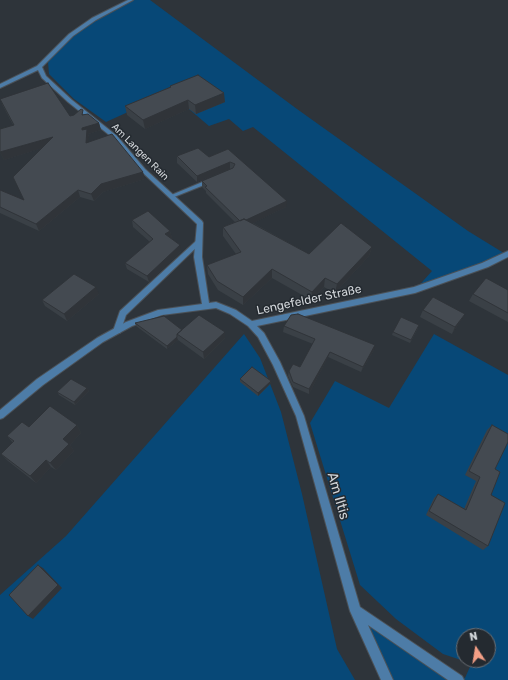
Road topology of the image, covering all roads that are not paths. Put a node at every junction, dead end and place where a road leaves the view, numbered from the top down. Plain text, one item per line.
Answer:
1 (131, 0) edge
2 (39, 67) junction
3 (1, 85) edge
4 (216, 178) edge
5 (172, 196) junction
6 (198, 242) junction
7 (508, 254) edge
8 (206, 306) junction
9 (251, 324) junction
10 (117, 331) junction
11 (0, 415) edge
12 (356, 611) junction
13 (387, 680) edge
14 (458, 680) edge

1 - 2 street
2 - 3 street
2 - 5 street, Am Langen Rain
4 - 5 street
5 - 6 street, Am Langen Rain
6 - 8 street, Am Langen Rain
6 - 10 street
7 - 9 street, Lengefelder Straße
8 - 9 street, Lengefelder Straße
8 - 10 street, Lengefelder Straße
9 - 12 street, Am Iltis
10 - 11 street, Lengefelder Straße
12 - 13 street, Am Iltis
12 - 14 street

